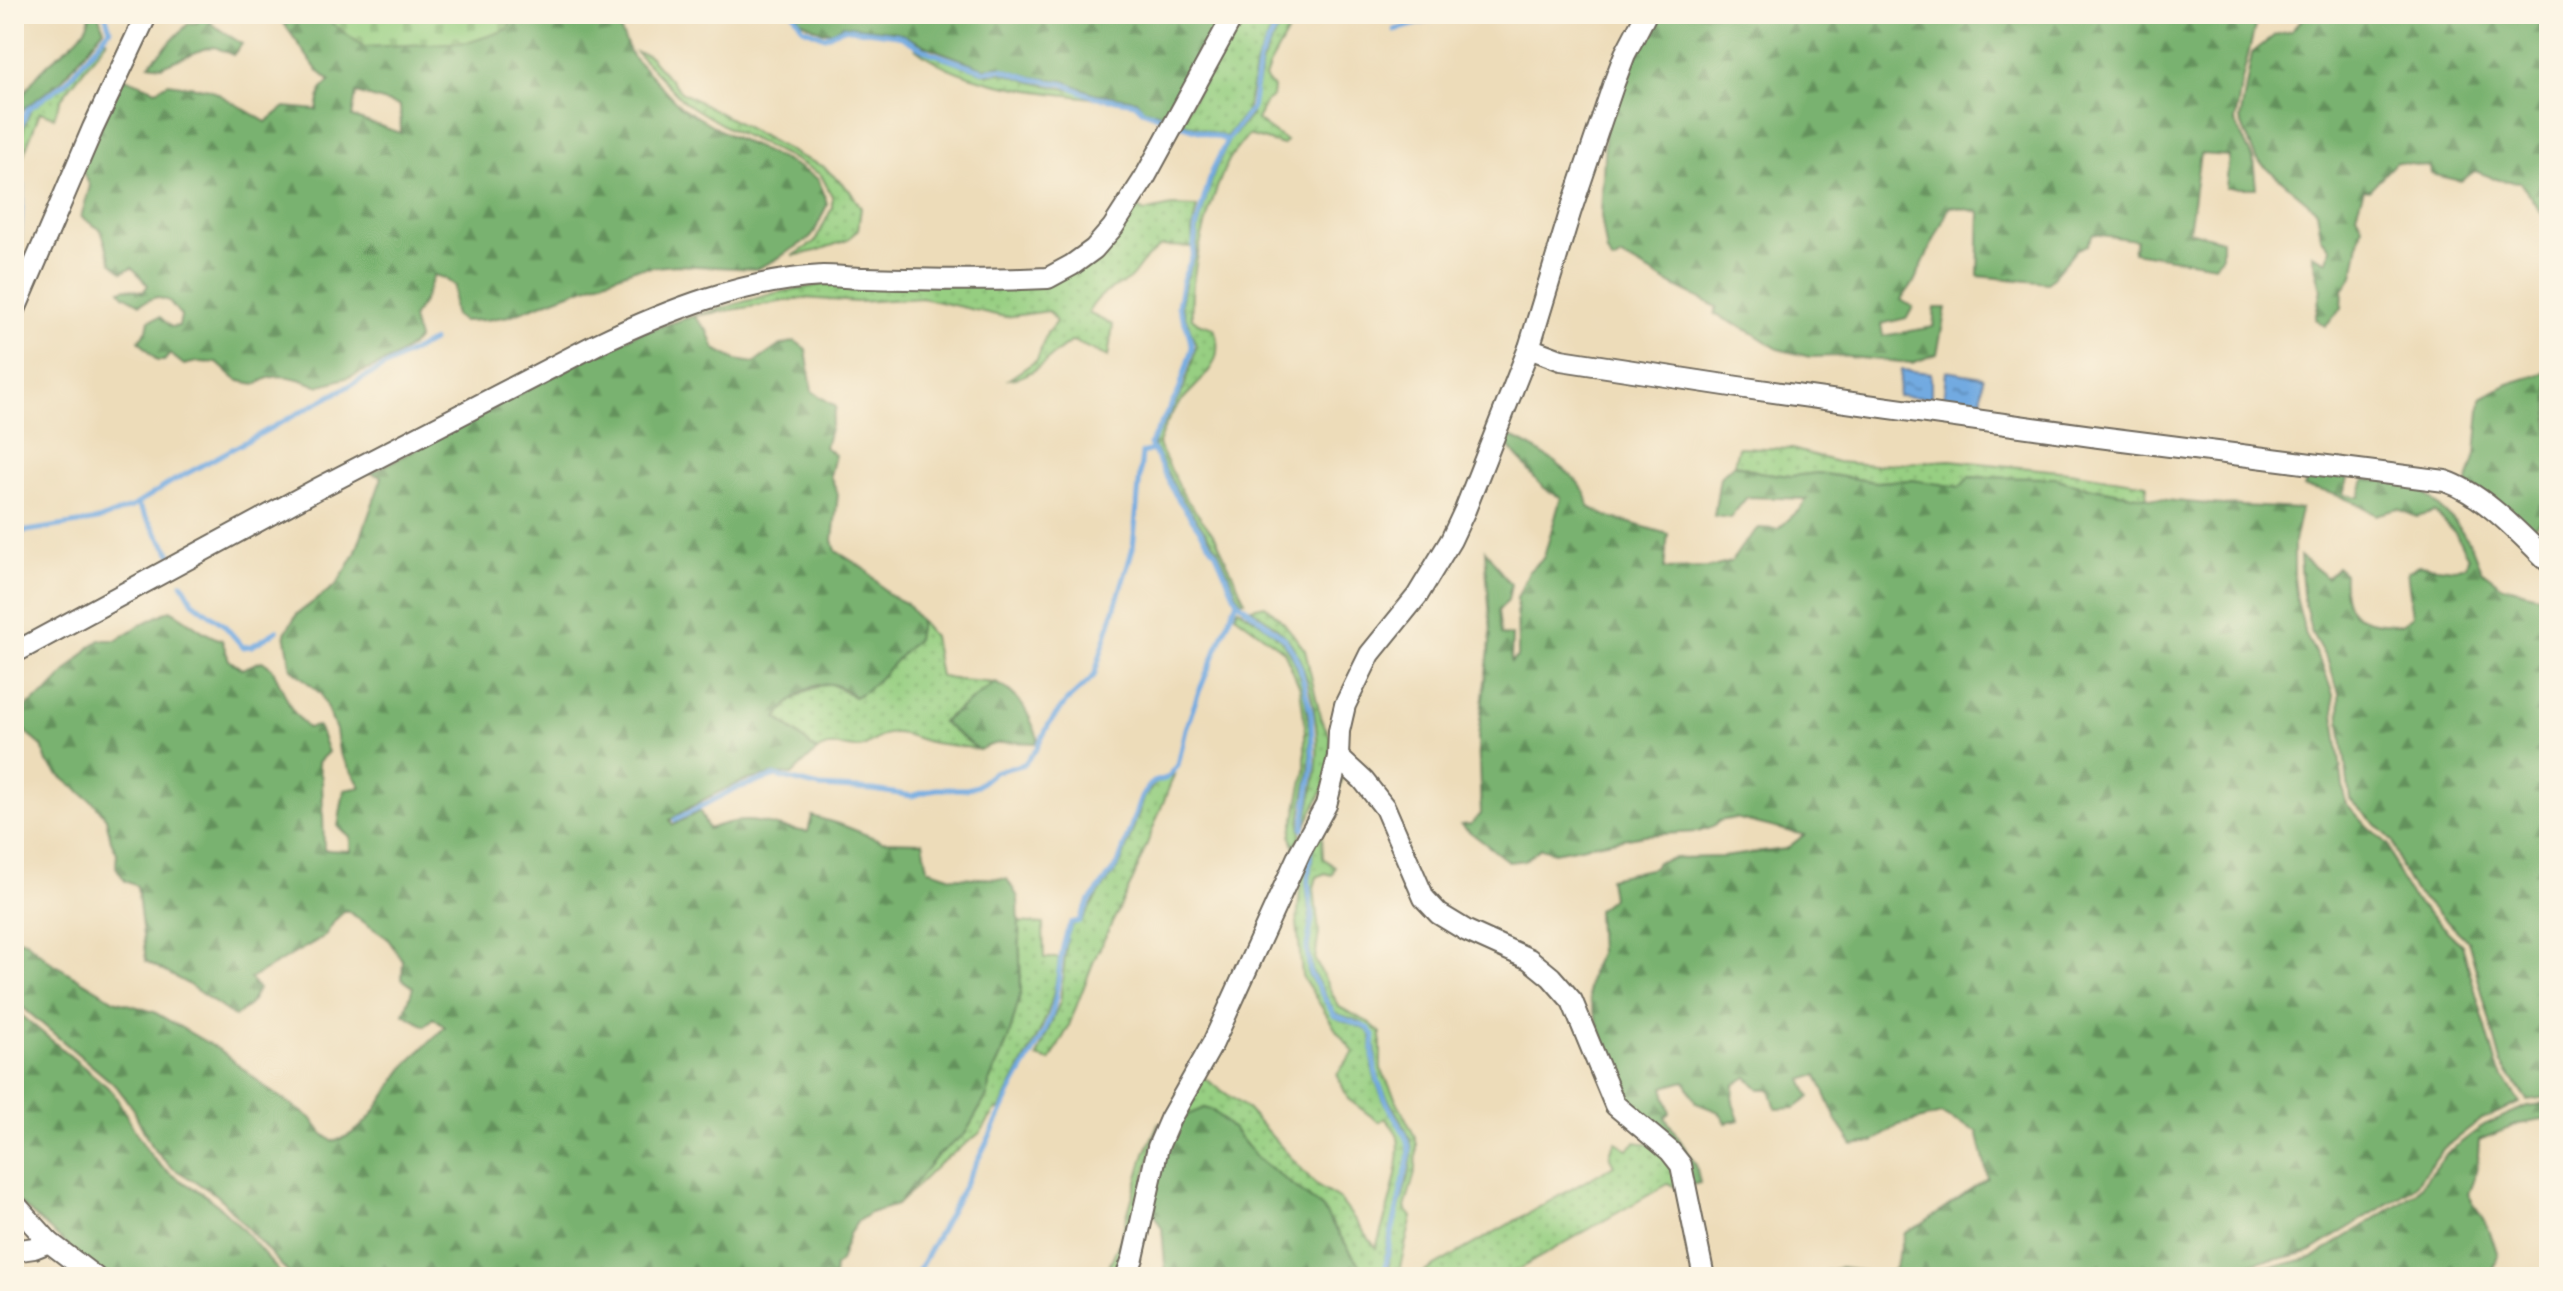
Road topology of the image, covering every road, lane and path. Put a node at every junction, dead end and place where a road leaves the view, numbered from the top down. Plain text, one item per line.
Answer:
1 (147, 14) edge
2 (1234, 14) edge
3 (1646, 14) edge
4 (14, 312) edge
5 (1529, 348) junction
6 (2549, 562) edge
7 (14, 653) edge
8 (1338, 757) junction
9 (14, 1203) edge
10 (49, 1242) junction
11 (14, 1251) edge
12 (95, 1277) edge
13 (1126, 1277) edge
14 (1704, 1277) edge

1 - 4 street
2 - 7 street
3 - 5 street
5 - 6 street
5 - 8 street
8 - 13 street
8 - 14 street
9 - 10 street
10 - 11 street
10 - 12 street

